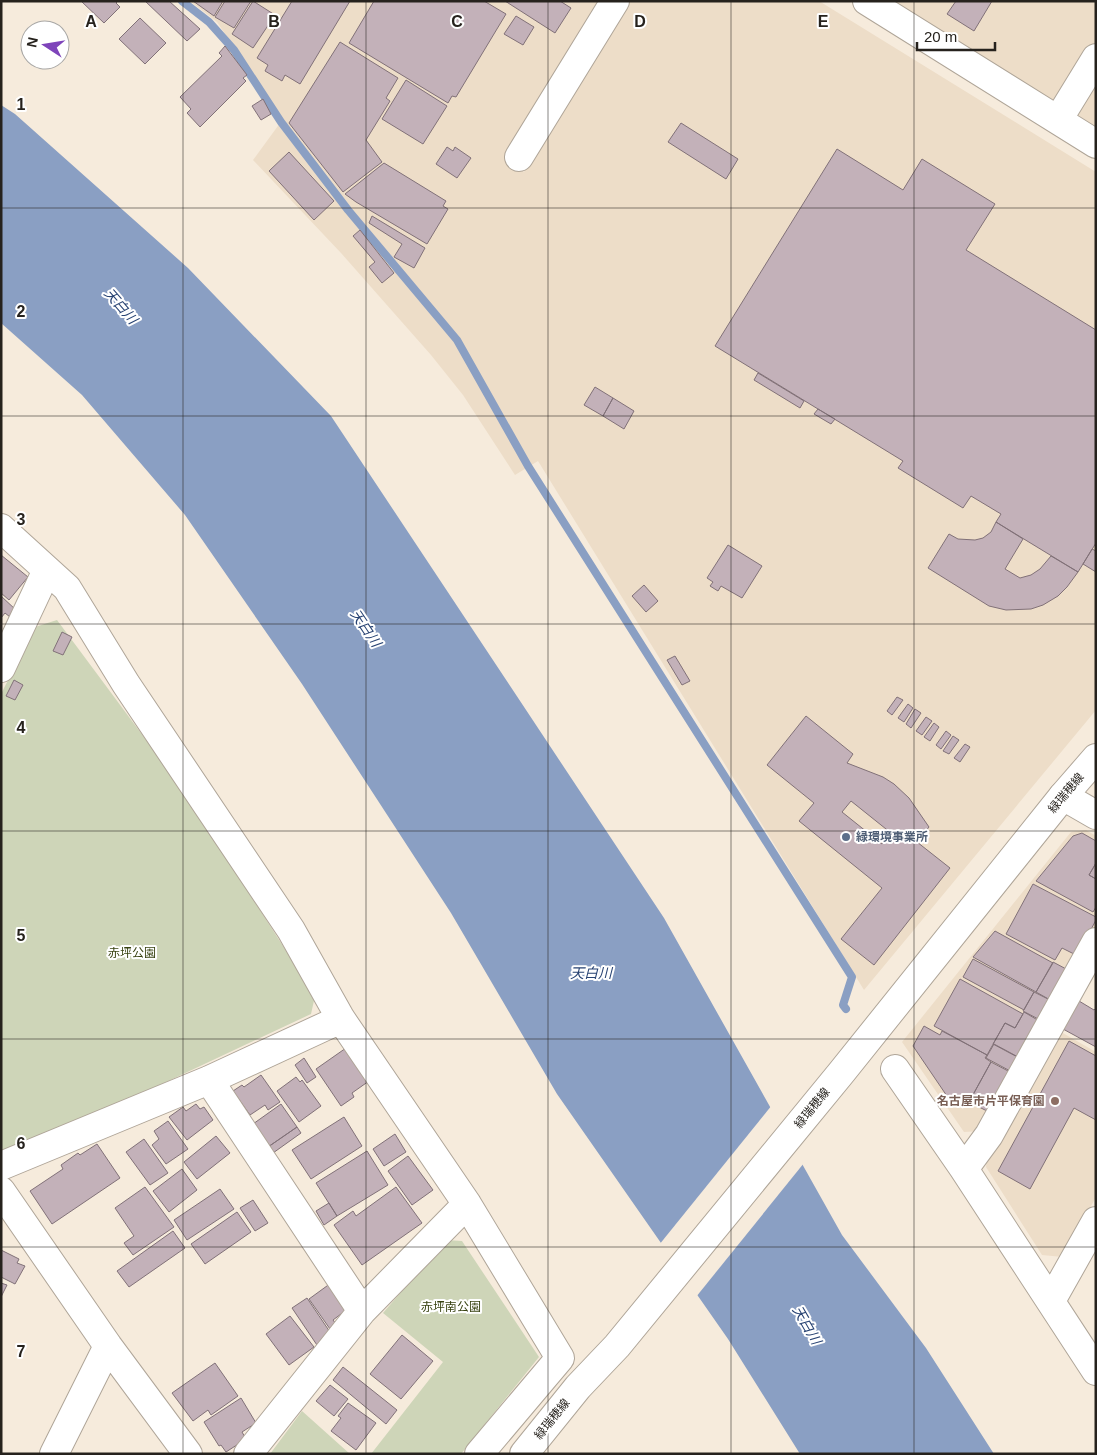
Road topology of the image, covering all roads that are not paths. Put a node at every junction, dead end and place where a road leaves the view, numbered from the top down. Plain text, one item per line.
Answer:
1 (867, 1) edge
2 (611, 3) edge
3 (1096, 58) edge
4 (1058, 120) junction
5 (1096, 144) edge
6 (519, 157) dead end
7 (1, 528) edge
8 (47, 570) junction
9 (3, 660) edge
10 (1096, 758) edge
11 (1063, 796) junction
12 (1096, 815) edge
13 (1096, 942) edge
14 (341, 1019) junction
15 (895, 1069) dead end
16 (209, 1080) junction
17 (1, 1166) edge
18 (964, 1170) junction
19 (1, 1191) edge
20 (467, 1204) junction
21 (1096, 1220) edge
22 (1051, 1301) junction
23 (362, 1311) junction
24 (108, 1346) junction
25 (1096, 1371) edge
26 (54, 1454) edge
27 (188, 1454) edge
28 (248, 1454) edge
29 (479, 1454) edge
30 (524, 1454) edge

1 - 4 street
2 - 6 street
3 - 4 street
4 - 5 street
7 - 8 street
8 - 9 street
8 - 14 street
10 - 11 street, 緑瑞穂線
11 - 12 street
11 - 30 street, 緑瑞穂線
13 - 18 street
14 - 16 street
14 - 20 street
15 - 18 street
16 - 17 street
16 - 23 street
18 - 22 street
19 - 24 street
20 - 23 street
20 - 29 street
21 - 22 street
22 - 25 street
23 - 28 street
24 - 26 street
24 - 27 street

